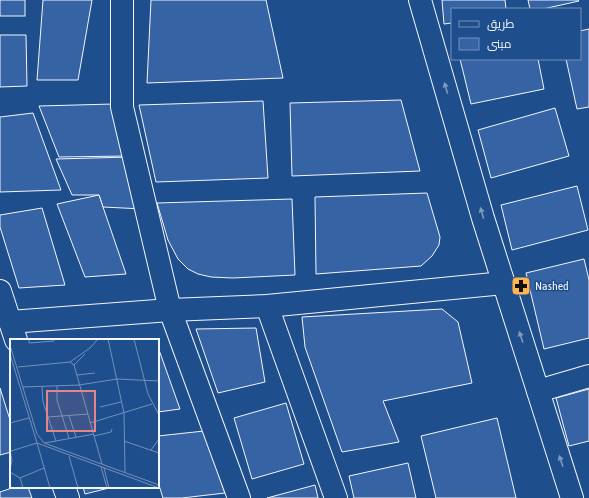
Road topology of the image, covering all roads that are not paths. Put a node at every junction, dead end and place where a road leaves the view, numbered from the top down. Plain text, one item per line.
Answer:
1 (122, 0) edge
2 (420, 0) edge
3 (504, 283) junction
4 (0, 292) edge
5 (267, 306) junction
6 (170, 310) junction
7 (13, 331) edge
8 (589, 376) edge
9 (538, 391) junction
10 (64, 488) edge
11 (68, 498) edge
12 (239, 498) edge
13 (336, 498) edge
14 (572, 498) edge

1 - 6 street
3 -> 2 street
3 - 5 street
9 -> 3 street
4 - 7 street
5 - 6 street
5 - 13 street
6 - 7 street
6 - 12 street
8 - 9 street
14 -> 9 street
10 - 11 street

